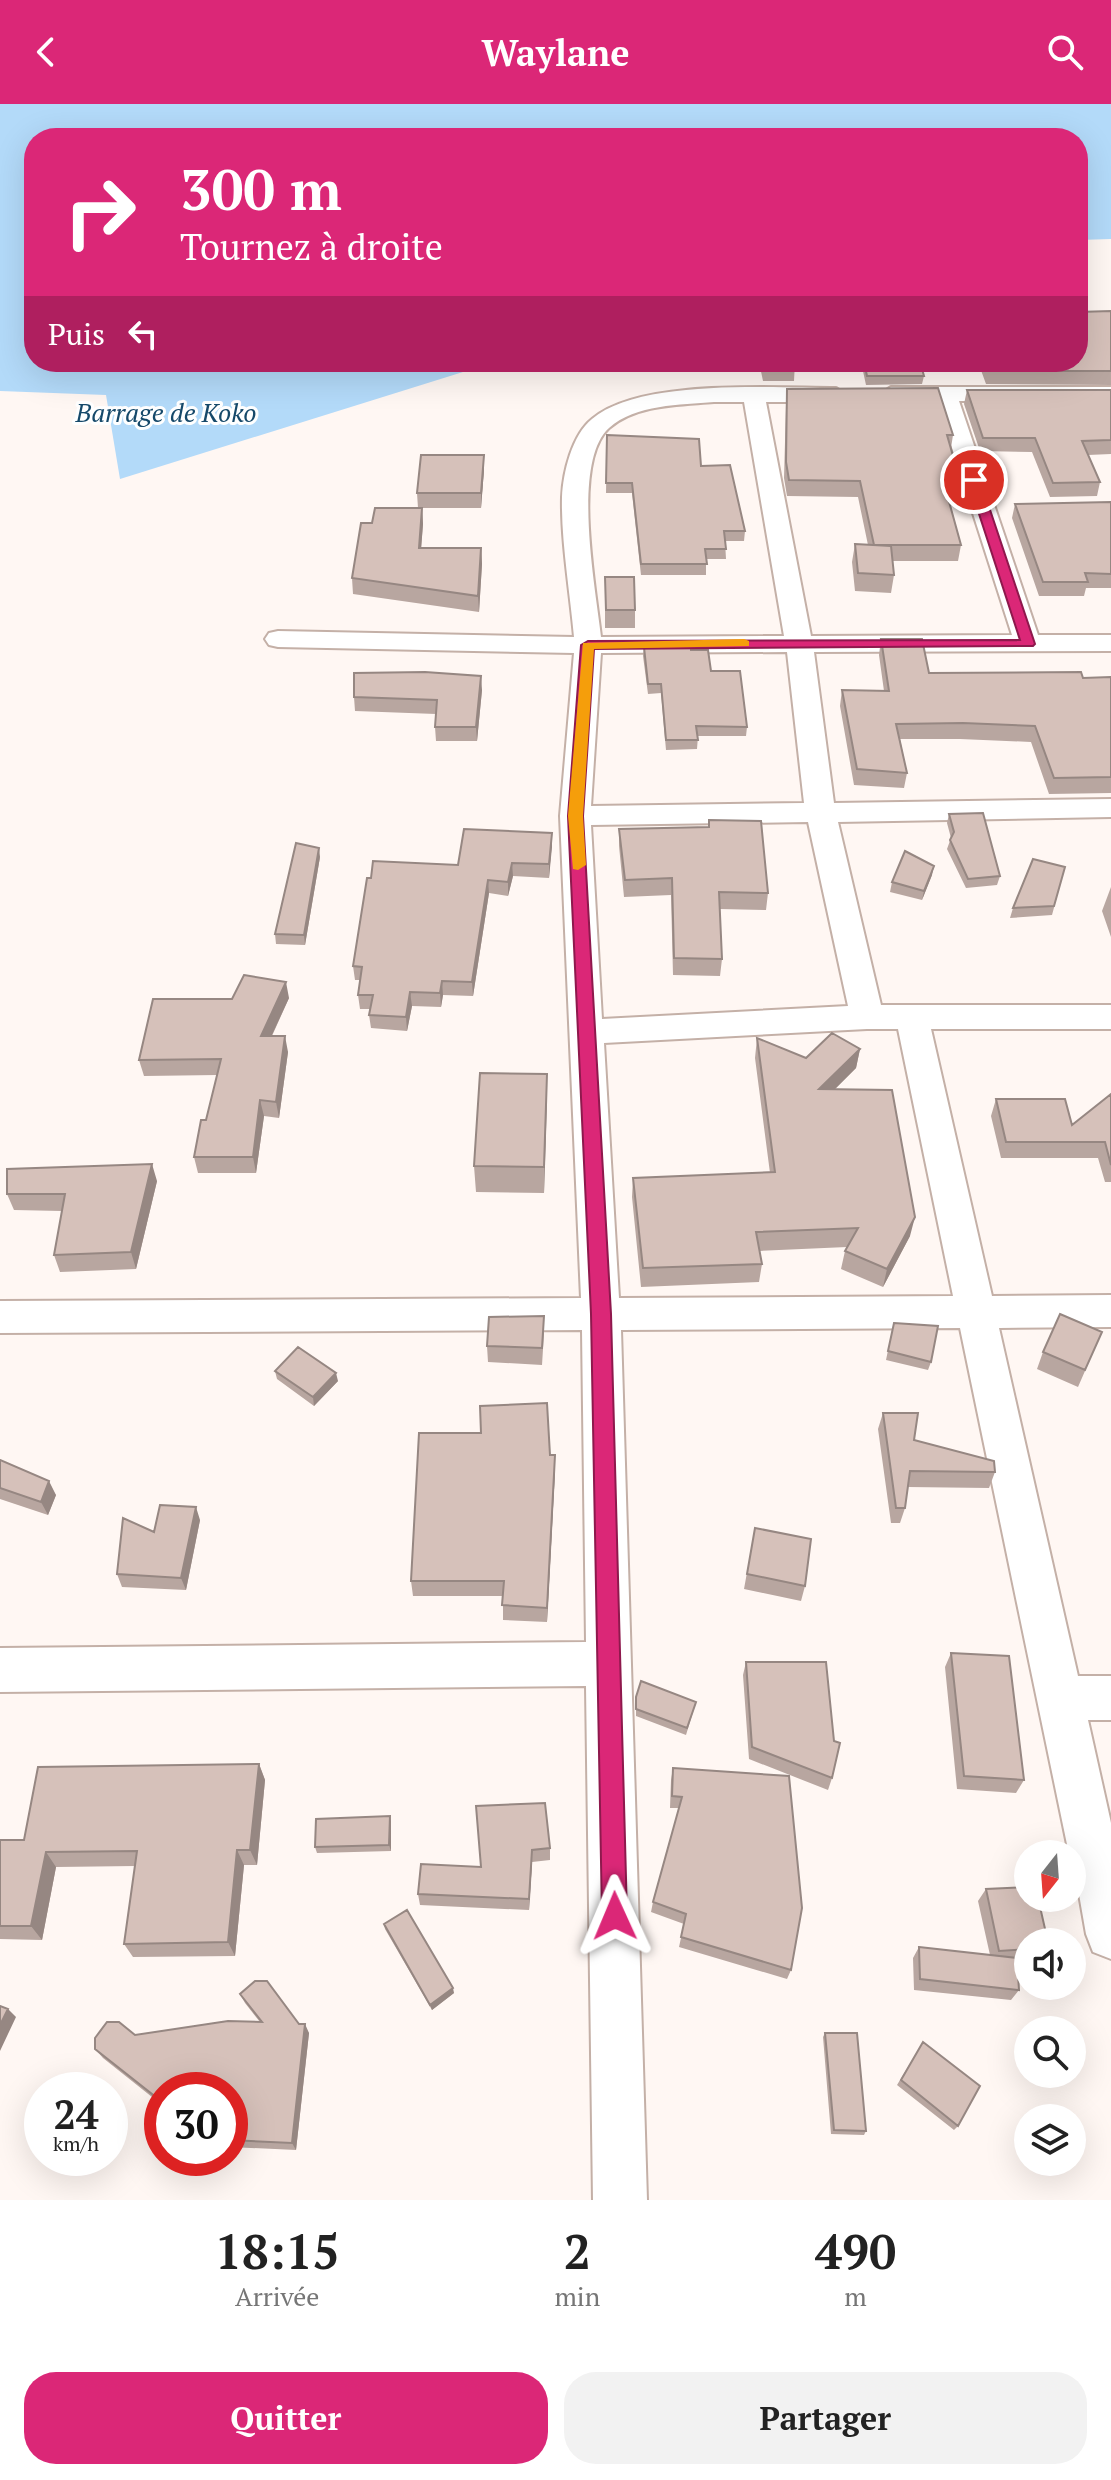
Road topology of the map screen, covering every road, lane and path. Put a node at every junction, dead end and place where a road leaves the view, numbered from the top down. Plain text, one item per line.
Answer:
1 (946, 394) junction
2 (1111, 394) edge
3 (754, 395) junction
4 (1015, 507) edge
5 (983, 508) junction
6 (278, 639) dead end
7 (799, 643) junction
8 (1111, 643) edge
9 (1028, 644) junction
10 (588, 645) junction
11 (1111, 808) edge
12 (820, 810) junction
13 (575, 816) junction
14 (867, 1017) junction
15 (912, 1017) junction
16 (1111, 1017) edge
17 (588, 1032) junction
18 (1111, 1311) edge
19 (976, 1312) junction
20 (601, 1314) junction
21 (0, 1317) edge
22 (610, 1664) junction
23 (0, 1670) edge
24 (1060, 1698) junction
25 (1111, 1698) edge
26 (1111, 1934) edge
27 (620, 2200) edge

1 - 2 street
1 - 3 street
1 - 5 street
3 - 7 street
3 - 10 street
4 - 5 street
5 - 9 street
6 - 10 street
7 - 9 street
7 - 10 street
7 - 12 street
8 - 9 street
10 - 13 street
11 - 12 street
12 - 13 street
12 - 14 street
13 - 17 street
14 - 15 street
14 - 17 street
15 - 16 street
15 - 19 street
17 - 20 street
18 - 19 street
19 - 20 street
19 - 24 street
20 - 21 street
20 - 22 street
22 - 23 street
22 - 27 street
24 - 25 street
24 - 26 street

